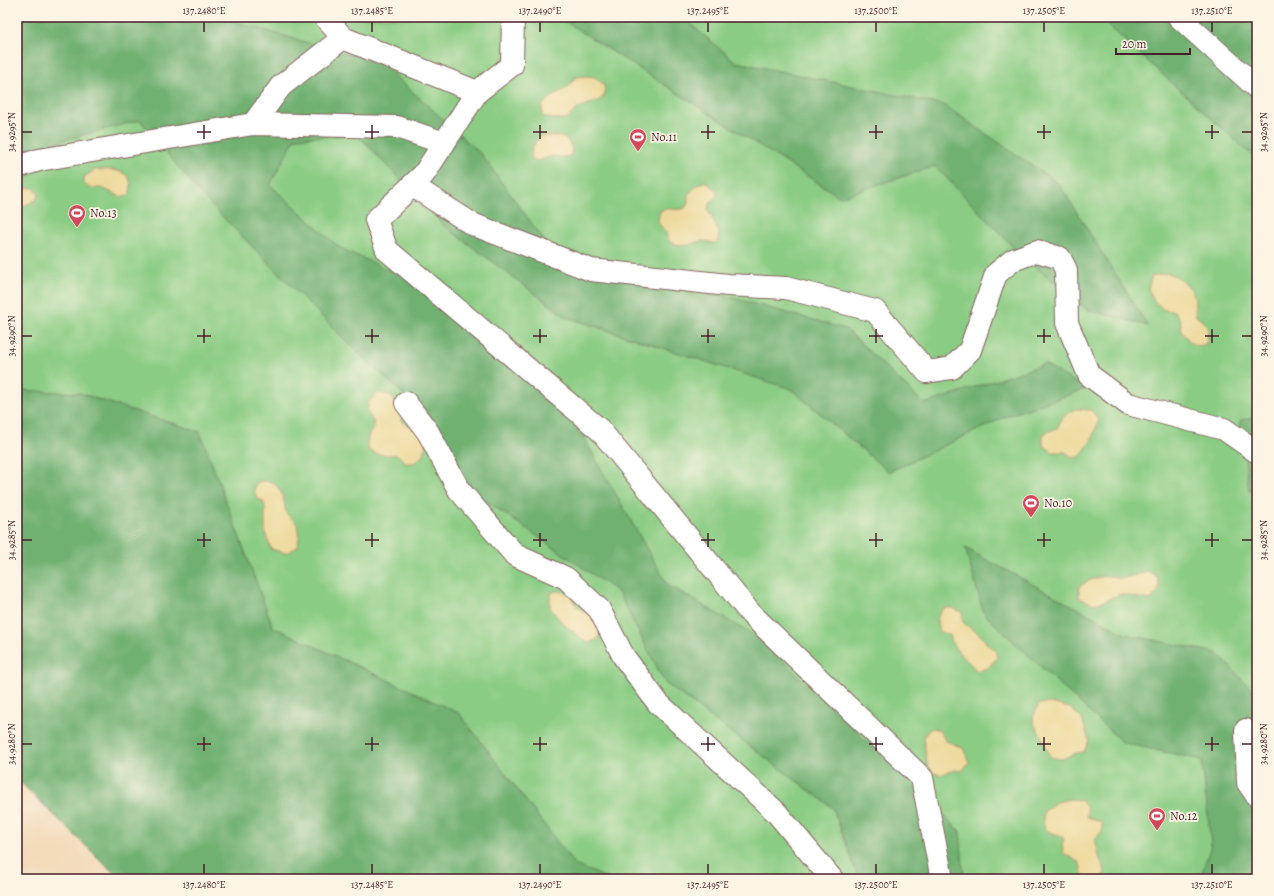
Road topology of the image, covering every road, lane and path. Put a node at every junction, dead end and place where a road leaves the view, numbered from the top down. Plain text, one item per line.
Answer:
1 (325, 17) edge
2 (513, 17) edge
3 (1179, 17) edge
4 (343, 38) junction
5 (1257, 88) edge
6 (477, 92) junction
7 (253, 124) junction
8 (444, 143) junction
9 (17, 167) edge
10 (412, 186) junction
11 (406, 403) dead end
12 (1257, 452) edge
13 (1246, 730) dead end
14 (1257, 796) edge
15 (832, 879) edge
16 (942, 879) edge

1 - 4 lane
2 - 6 lane
3 - 5 lane
4 - 6 lane
4 - 7 lane
6 - 8 lane
7 - 8 lane
7 - 9 lane
8 - 10 lane
10 - 12 lane
10 - 16 lane
11 - 15 lane
13 - 14 lane

